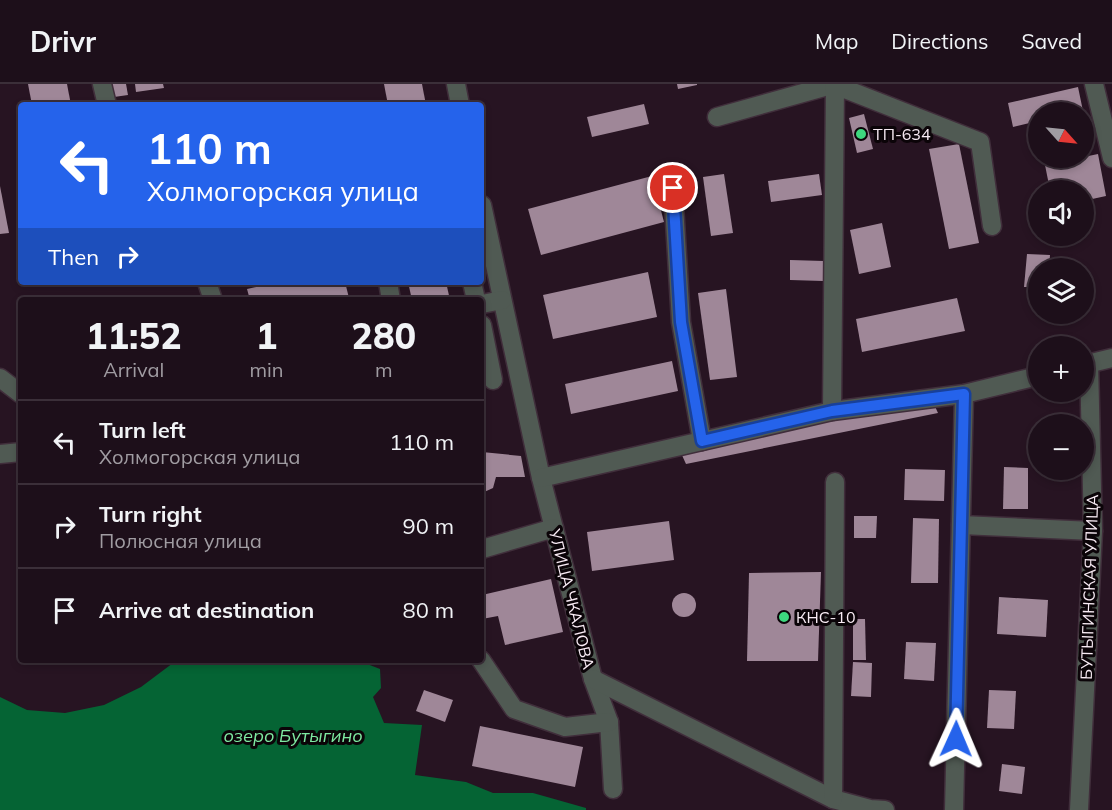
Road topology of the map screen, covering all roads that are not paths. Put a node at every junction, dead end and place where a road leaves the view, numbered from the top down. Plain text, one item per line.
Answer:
1 (102, 84) edge
2 (456, 84) edge
3 (835, 84) edge
4 (1094, 84) edge
5 (106, 102) edge
6 (459, 102) edge
7 (717, 117) dead end
8 (1112, 158) edge
9 (673, 188) dead end
10 (484, 219) edge
11 (992, 225) dead end
12 (502, 300) junction
13 (484, 304) edge
14 (484, 348) edge
15 (1112, 357) edge
16 (1094, 362) edge
17 (518, 375) junction
18 (0, 378) edge
19 (1028, 378) edge
20 (487, 382) edge
21 (18, 392) edge
22 (964, 394) junction
23 (1088, 402) edge
24 (832, 411) junction
25 (702, 441) junction
26 (18, 453) edge
27 (0, 454) edge
28 (542, 478) junction
29 (835, 482) dead end
30 (961, 525) junction
31 (554, 528) junction
32 (1094, 531) junction
33 (484, 548) edge
34 (483, 663) edge
35 (592, 679) junction
36 (609, 722) junction
37 (613, 789) dead end
38 (833, 799) junction
39 (885, 810) edge
40 (954, 810) edge
41 (1079, 810) edge

1 - 5 street
2 - 6 street
3 - 7 street
3 - 11 street
3 - 24 street
4 - 8 street
9 - 25 street
10 - 12 street, УЛИЦА ЧКАЛОВА
12 - 13 street
12 - 17 street, УЛИЦА ЧКАЛОВА
14 - 20 street
15 - 16 street
17 - 20 street
17 - 28 street, УЛИЦА ЧКАЛОВА
18 - 21 street
19 - 22 street
22 - 24 street
22 - 30 street
23 - 32 street, БУТЫГИНСКАЯ УЛИЦА
24 - 25 street
25 - 28 street
26 - 27 street
28 - 31 street, УЛИЦА ЧКАЛОВА
29 - 38 street
30 - 32 street
30 - 40 street
31 - 33 street
31 - 35 street, УЛИЦА ЧКАЛОВА
32 - 41 street, БУТЫГИНСКАЯ УЛИЦА
34 - 36 street
35 - 36 street
35 - 38 street, УЛИЦА ЧКАЛОВА
36 - 37 street
38 - 39 street, УЛИЦА ЧКАЛОВА

